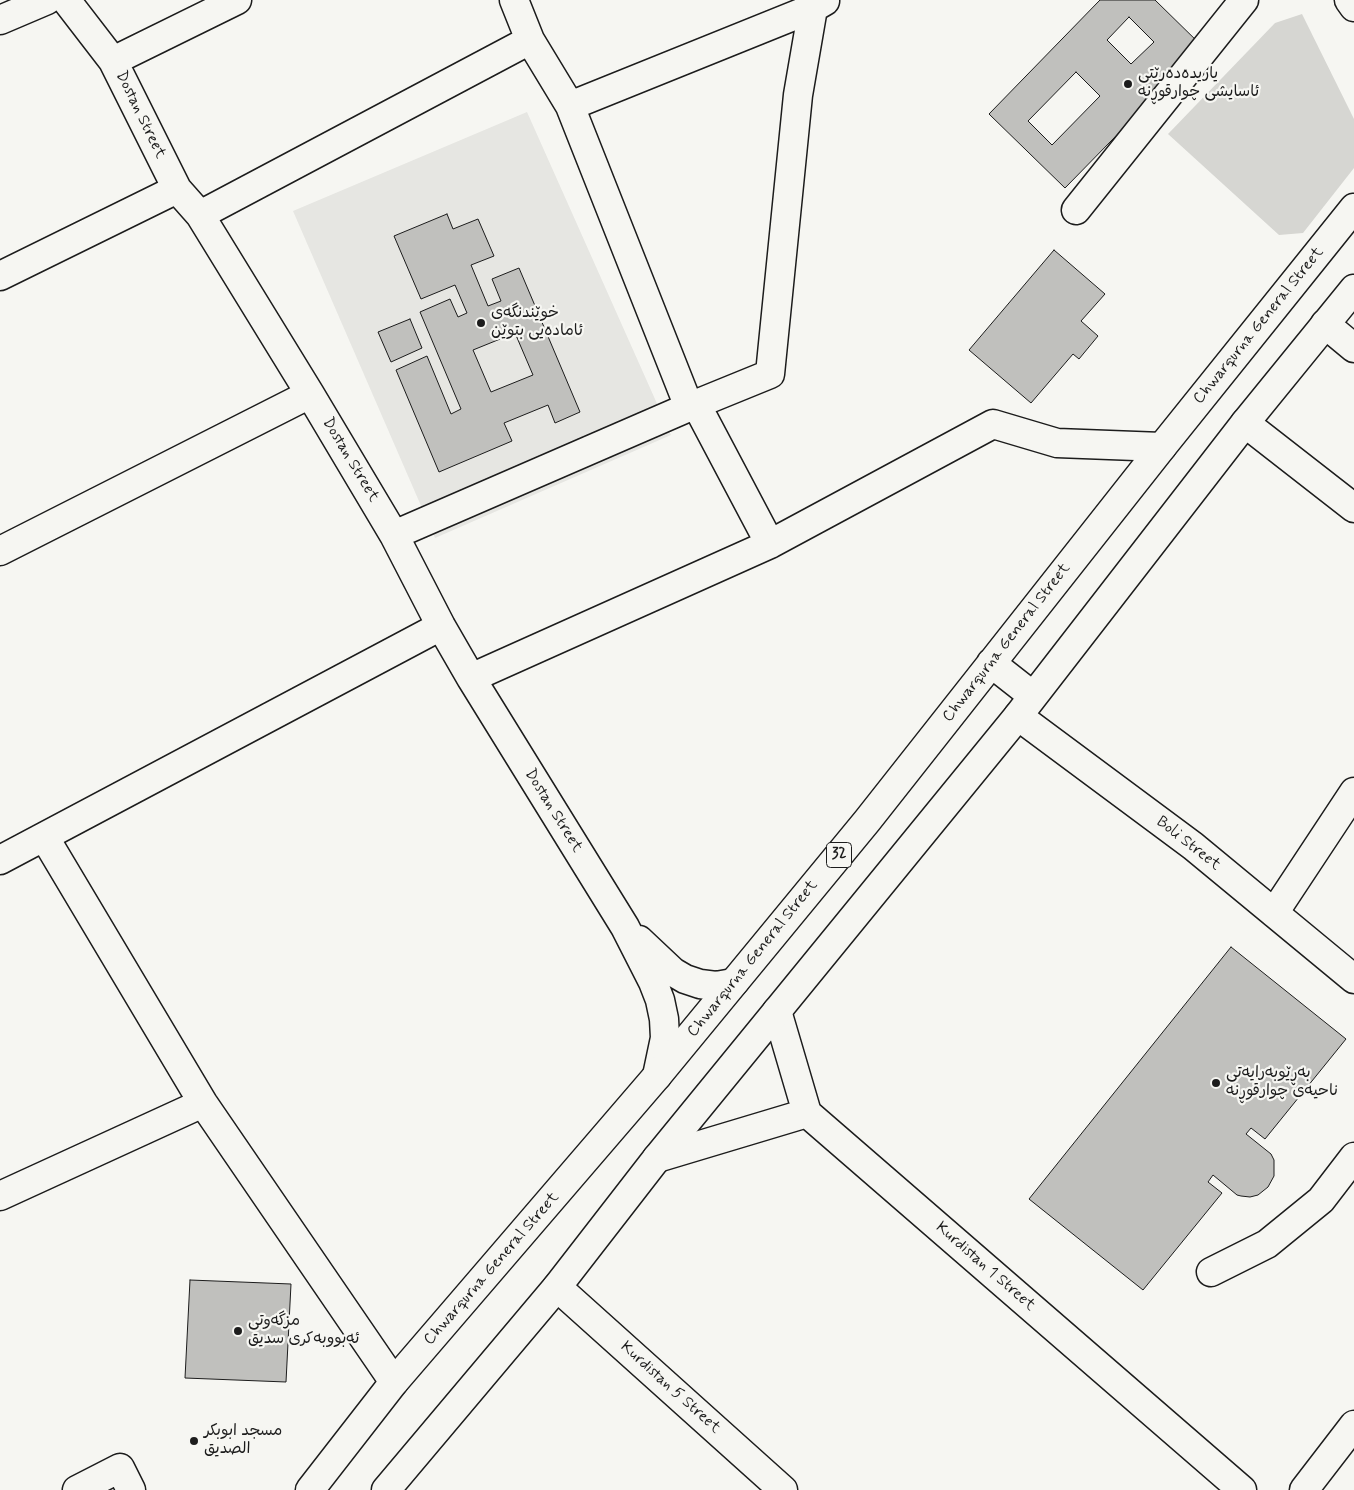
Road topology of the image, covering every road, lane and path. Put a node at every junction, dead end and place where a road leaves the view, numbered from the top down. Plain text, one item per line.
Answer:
1 (47, 0) edge
2 (66, 0) edge
3 (237, 0) edge
4 (514, 0) edge
5 (1244, 0) edge
6 (1349, 0) edge
7 (821, 4) edge
8 (1354, 7) edge
9 (0, 20) edge
10 (530, 40) junction
11 (114, 61) junction
12 (570, 106) junction
13 (177, 189) junction
14 (1354, 208) edge
15 (1076, 210) dead end
16 (200, 215) junction
17 (0, 276) edge
18 (1354, 290) edge
19 (1325, 324) junction
20 (1354, 348) edge
21 (310, 394) junction
22 (693, 405) junction
23 (1245, 423) junction
24 (1162, 447) junction
25 (1354, 508) edge
26 (394, 535) junction
27 (770, 544) junction
28 (0, 551) edge
29 (441, 626) junction
30 (991, 663) junction
31 (471, 678) junction
32 (1025, 706) junction
33 (1354, 792) edge
34 (45, 838) junction
35 (0, 860) edge
36 (1274, 913) junction
37 (625, 927) junction
38 (1354, 979) edge
39 (736, 981) junction
40 (777, 1011) junction
41 (657, 1076) junction
42 (203, 1103) junction
43 (808, 1114) junction
44 (1354, 1157) edge
45 (657, 1158) junction
46 (0, 1196) edge
47 (1211, 1272) dead end
48 (557, 1287) junction
49 (394, 1382) junction
50 (1354, 1425) edge
51 (397, 1486) edge
52 (77, 1490) edge
53 (131, 1490) edge
54 (310, 1490) edge
55 (783, 1490) edge
56 (1242, 1490) edge
57 (1304, 1490) edge

1 - 9 main road
2 - 11 main road, Dostan Street
3 - 11 main road
4 - 10 main road
5 - 15 main road
6 - 8 main road
7 - 12 main road
7 - 22 main road
10 - 12 main road
10 - 16 main road
11 - 13 main road, Dostan Street
12 - 22 main road
13 - 16 main road, Dostan Street
13 - 17 main road
14 - 24 main road, Chwarqurna General Street / 32
16 - 21 main road, Dostan Street
18 - 19 main road
19 - 20 main road
19 - 23 main road
21 - 26 main road, Dostan Street
21 - 28 main road
22 - 26 main road
22 - 27 main road
23 - 25 main road
23 - 32 main road
24 - 27 main road
24 - 30 main road, Chwarqurna General Street / 32
26 - 29 main road, Dostan Street
27 - 31 main road
29 - 31 main road, Dostan Street
29 - 34 main road
30 - 32 main road, Boli Street
30 - 39 main road, Chwarqurna General Street / 32
31 - 37 main road, Dostan Street
32 - 36 main road, Boli Street
32 - 40 main road
33 - 36 main road
34 - 35 main road
34 - 42 main road
36 - 38 main road, Boli Street
37 - 39 main road, Dostan Street
37 - 41 main road, Dostan Street
39 - 41 main road, Chwarqurna General Street / 32
40 - 43 main road
40 - 45 main road
41 - 49 main road, Chwarqurna General Street / 32
42 - 46 main road
42 - 49 main road
43 - 45 main road
43 - 56 main road, Kurdistan 1 Street
44 - 47 main road
45 - 48 main road
48 - 51 main road
48 - 55 main road, Kurdistan 5 Street
49 - 54 main road, Chwarqurna General Street / 32
50 - 57 main road
52 - 53 main road

